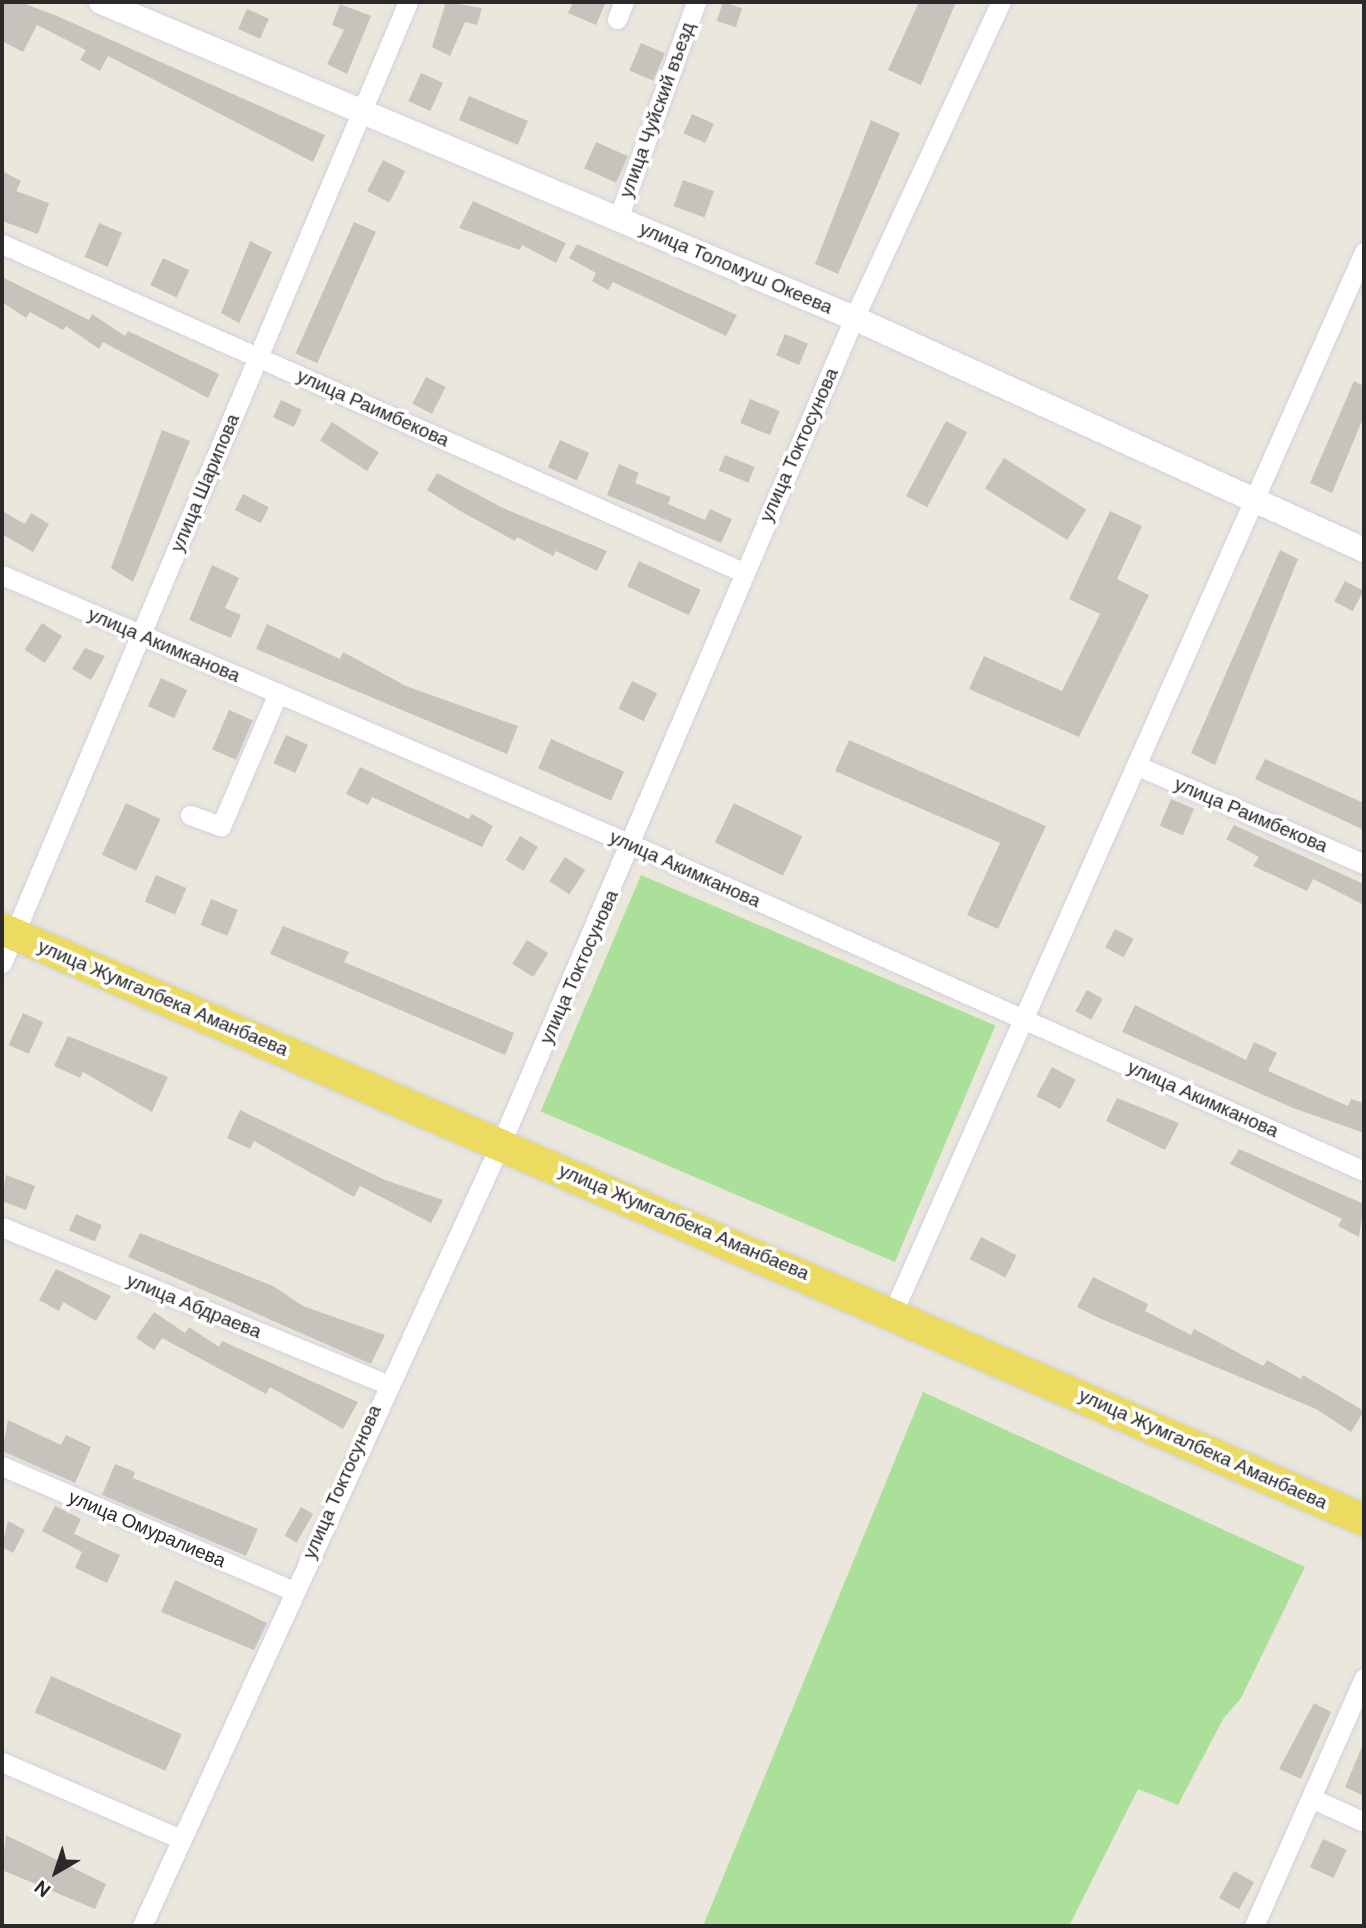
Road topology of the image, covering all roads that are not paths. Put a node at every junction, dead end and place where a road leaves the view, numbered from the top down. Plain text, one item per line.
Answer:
1 (102, 2) edge
2 (408, 2) edge
3 (696, 2) edge
4 (1001, 2) edge
5 (362, 111) junction
6 (618, 219) junction
7 (2, 244) edge
8 (1364, 252) edge
9 (854, 318) junction
10 (258, 358) junction
11 (1254, 501) junction
12 (1364, 550) edge
13 (743, 572) junction
14 (2, 575) edge
15 (141, 636) junction
16 (278, 693) junction
17 (1138, 766) junction
18 (190, 815) dead end
19 (633, 845) junction
20 (1364, 864) edge
21 (8, 931) edge
22 (2, 963) edge
23 (1024, 1020) junction
24 (501, 1143) junction
25 (1364, 1171) edge
26 (2, 1227) edge
27 (893, 1312) junction
28 (387, 1384) junction
29 (2, 1466) edge
30 (1364, 1520) edge
31 (293, 1591) junction
32 (1364, 1678) edge
33 (2, 1762) edge
34 (1311, 1798) junction
35 (1364, 1822) edge
36 (181, 1839) junction
37 (142, 1926) edge
38 (1254, 1926) edge

1 - 5 street, улица Толомуш Океева
2 - 5 street, улица Шарипова
3 - 6 street, улица Чуйский въезд
4 - 9 street, улица Токтосунова
5 - 6 street, улица Толомуш Океева
5 - 10 street, улица Шарипова
6 - 9 street, улица Толомуш Океева
7 - 10 street, улица Раимбекова
8 - 11 street
9 - 11 street, улица Толомуш Океева
9 - 13 street, улица Токтосунова
10 - 13 street, улица Раимбекова
10 - 15 street, улица Шарипова
11 - 12 street, улица Толомуш Океева
11 - 17 street
13 - 19 street, улица Токтосунова
14 - 15 street, улица Акимканова
15 - 16 street, улица Акимканова
15 - 21 street, улица Шарипова
16 - 18 street
16 - 19 street, улица Акимканова
17 - 20 street, улица Раимбекова
17 - 23 street
19 - 23 street, улица Акимканова
19 - 24 street, улица Токтосунова
21 - 22 street, улица Шарипова
21 - 24 main road, улица Жумгалбека Аманбаева
23 - 25 street, улица Акимканова
23 - 27 street
24 - 27 main road, улица Жумгалбека Аманбаева
24 - 28 street, улица Токтосунова
26 - 28 street, улица Абдраева
27 - 30 main road, улица Жумгалбека Аманбаева
28 - 31 street, улица Токтосунова
29 - 31 street, улица Омуралиева
31 - 36 street, улица Токтосунова
32 - 34 street
33 - 36 street
34 - 35 street
34 - 38 street
36 - 37 street, улица Токтосунова

